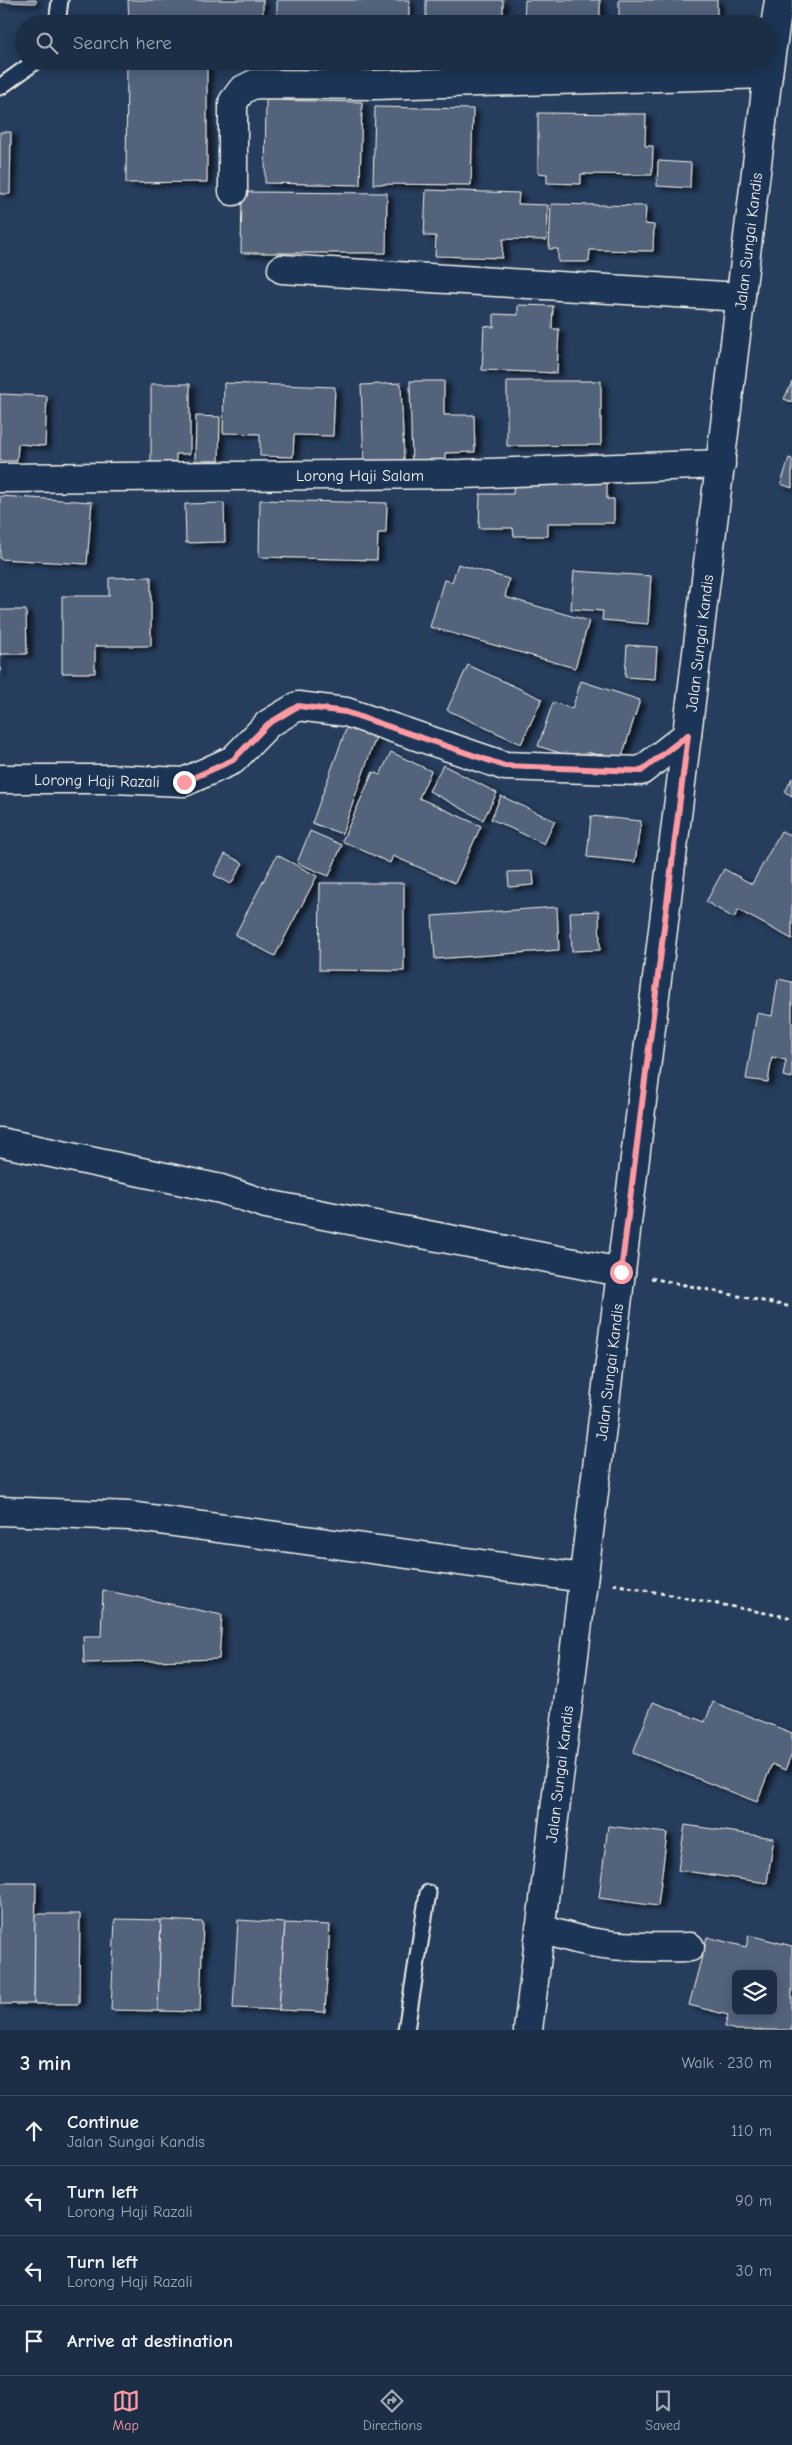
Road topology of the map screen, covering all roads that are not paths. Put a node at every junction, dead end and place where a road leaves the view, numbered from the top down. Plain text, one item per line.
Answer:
1 (60, 0) edge
2 (780, 0) edge
3 (58, 15) edge
4 (777, 18) edge
5 (24, 70) edge
6 (769, 70) edge
7 (768, 74) junction
8 (0, 88) edge
9 (233, 191) dead end
10 (282, 269) dead end
11 (741, 297) junction
12 (721, 464) junction
13 (0, 478) edge
14 (688, 735) junction
15 (0, 779) edge
16 (0, 1142) edge
17 (621, 1272) junction
18 (0, 1511) edge
19 (583, 1578) junction
20 (428, 1892) dead end
21 (540, 1928) junction
22 (690, 1947) dead end
23 (406, 2030) edge
24 (528, 2030) edge

1 - 3 lane
2 - 4 street, Jalan Sungai Kandis
5 - 8 lane
6 - 7 street, Jalan Sungai Kandis
7 - 9 street
7 - 11 street, Jalan Sungai Kandis
10 - 11 street
11 - 12 street, Jalan Sungai Kandis
12 - 13 street, Lorong Haji Salam
12 - 14 street, Jalan Sungai Kandis
14 - 15 street, Lorong Haji Razali
14 - 17 street, Jalan Sungai Kandis
16 - 17 street
17 - 19 street, Jalan Sungai Kandis
18 - 19 street
19 - 21 street, Jalan Sungai Kandis
20 - 23 lane
21 - 22 street
21 - 24 street, Jalan Sungai Kandis

